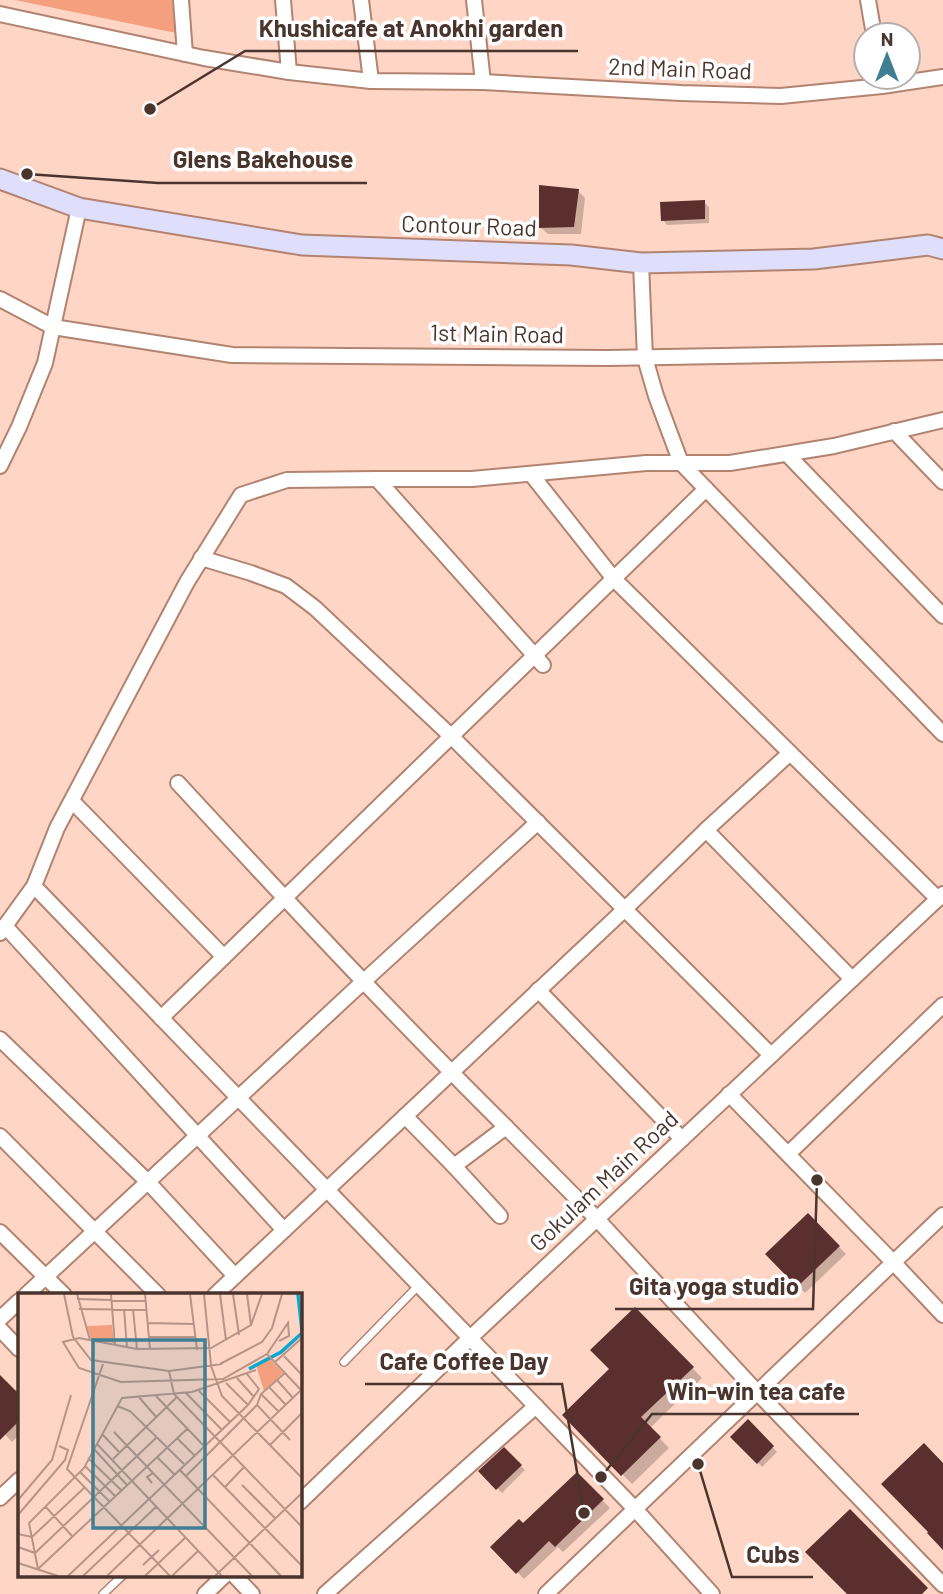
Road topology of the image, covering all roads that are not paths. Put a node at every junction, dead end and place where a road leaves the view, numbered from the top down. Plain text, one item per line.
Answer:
1 (181, 0) edge
2 (283, 0) edge
3 (362, 0) edge
4 (474, 0) edge
5 (868, 0) edge
6 (0, 14) edge
7 (872, 21) edge
8 (186, 54) junction
9 (289, 72) junction
10 (943, 77) edge
11 (922, 79) edge
12 (370, 81) junction
13 (483, 82) junction
14 (852, 86) edge
15 (0, 179) edge
16 (79, 208) junction
17 (938, 243) edge
18 (641, 263) junction
19 (0, 299) edge
20 (53, 327) junction
21 (943, 352) edge
22 (645, 358) junction
23 (943, 420) edge
24 (894, 431) junction
25 (787, 454) junction
26 (681, 463) junction
27 (0, 466) edge
28 (531, 474) junction
29 (377, 479) junction
30 (943, 482) edge
31 (706, 489) junction
32 (201, 558) junction
33 (614, 579) junction
34 (943, 616) edge
35 (539, 661) junction
36 (943, 734) edge
37 (451, 736) junction
38 (790, 753) junction
39 (178, 783) dead end
40 (72, 801) junction
41 (538, 822) junction
42 (705, 830) junction
43 (34, 886) junction
44 (940, 897) edge
45 (285, 898) junction
46 (625, 909) junction
47 (3, 930) edge
48 (224, 957) junction
49 (852, 979) junction
50 (364, 981) junction
51 (538, 990) junction
52 (943, 1005) edge
53 (161, 1018) junction
54 (0, 1039) edge
55 (771, 1055) junction
56 (451, 1073) junction
57 (729, 1094) junction
58 (238, 1098) junction
59 (405, 1116) junction
60 (506, 1127) junction
61 (198, 1135) junction
62 (0, 1136) edge
63 (681, 1139) junction
64 (788, 1154) junction
65 (454, 1166) junction
66 (148, 1182) junction
67 (327, 1190) junction
68 (943, 1215) edge
69 (500, 1216) dead end
70 (597, 1219) junction
71 (285, 1230) junction
72 (95, 1231) junction
73 (0, 1232) edge
74 (893, 1262) junction
75 (46, 1276) junction
76 (236, 1276) junction
77 (419, 1285) junction
78 (28, 1293) edge
79 (62, 1293) edge
80 (156, 1293) edge
81 (217, 1293) edge
82 (18, 1302) edge
83 (943, 1315) edge
84 (0, 1319) edge
85 (0, 1329) edge
86 (470, 1338) junction
87 (18, 1348) edge
88 (344, 1362) dead end
89 (757, 1392) junction
90 (536, 1406) junction
91 (18, 1481) edge
92 (0, 1498) edge
93 (301, 1501) edge
94 (635, 1509) junction
95 (122, 1576) edge
96 (224, 1576) edge
97 (235, 1576) edge
98 (943, 1585) edge
99 (103, 1594) edge
100 (205, 1594) edge
101 (252, 1594) edge
102 (325, 1594) edge
103 (546, 1594) edge
104 (712, 1594) edge

1 - 8 street
2 - 9 street
3 - 12 street
4 - 13 street
5 - 7 street
6 - 8 street, 2nd Main Road
8 - 9 street, 2nd Main Road
9 - 12 street, 2nd Main Road
10 - 11 street, 2nd Main Road
12 - 13 street, 2nd Main Road
13 - 14 street, 2nd Main Road
15 - 16 main road, Contour Road
16 - 18 main road, Contour Road
16 - 20 street
17 - 18 main road, Contour Road
18 - 22 street
19 - 20 street, 1st Main Road
20 - 22 street, 1st Main Road
20 - 27 street
21 - 22 street, 1st Main Road
22 - 26 street
23 - 24 street
24 - 25 street
24 - 30 street
25 - 26 street
25 - 34 street
26 - 28 street
26 - 31 street
28 - 29 street
28 - 33 street
29 - 32 street
29 - 35 street
31 - 33 street
31 - 36 street
32 - 37 street
32 - 40 street
33 - 35 street
33 - 38 street
35 - 37 street
37 - 41 street
37 - 45 street
38 - 42 street
38 - 44 street
39 - 45 street
40 - 43 street
40 - 48 street
41 - 46 street
41 - 50 street
42 - 46 street
42 - 49 street
43 - 47 street
43 - 53 street
44 - 49 street, Gokulam Main Road
45 - 48 street
45 - 50 street
46 - 51 street
46 - 55 street
47 - 61 street
48 - 53 street
49 - 55 street, Gokulam Main Road
50 - 56 street
50 - 58 street
51 - 56 street
51 - 63 street
52 - 64 street
53 - 58 street
54 - 66 street
55 - 57 street, Gokulam Main Road
56 - 59 street
56 - 60 street
57 - 63 street, Gokulam Main Road
57 - 64 street
58 - 61 street
58 - 67 street
59 - 65 street
59 - 67 street
60 - 65 street
60 - 70 street
61 - 66 street
61 - 71 street
62 - 72 street
63 - 70 street, Gokulam Main Road
64 - 74 street
65 - 69 street
66 - 72 street
66 - 76 street
67 - 71 street
67 - 77 street
68 - 74 street
70 - 86 street, Gokulam Main Road
70 - 89 street
71 - 76 street
72 - 75 street
72 - 80 street
73 - 75 street
74 - 83 street
74 - 89 street
75 - 78 street
75 - 79 street
76 - 81 street
77 - 86 street
77 - 88 lane
82 - 84 street
85 - 87 street
86 - 90 street
86 - 93 street, Gokulam Main Road
89 - 94 street
89 - 98 street
90 - 94 street
90 - 102 street
91 - 92 street
94 - 103 street
94 - 104 street
95 - 99 lane
96 - 100 street
97 - 101 street

